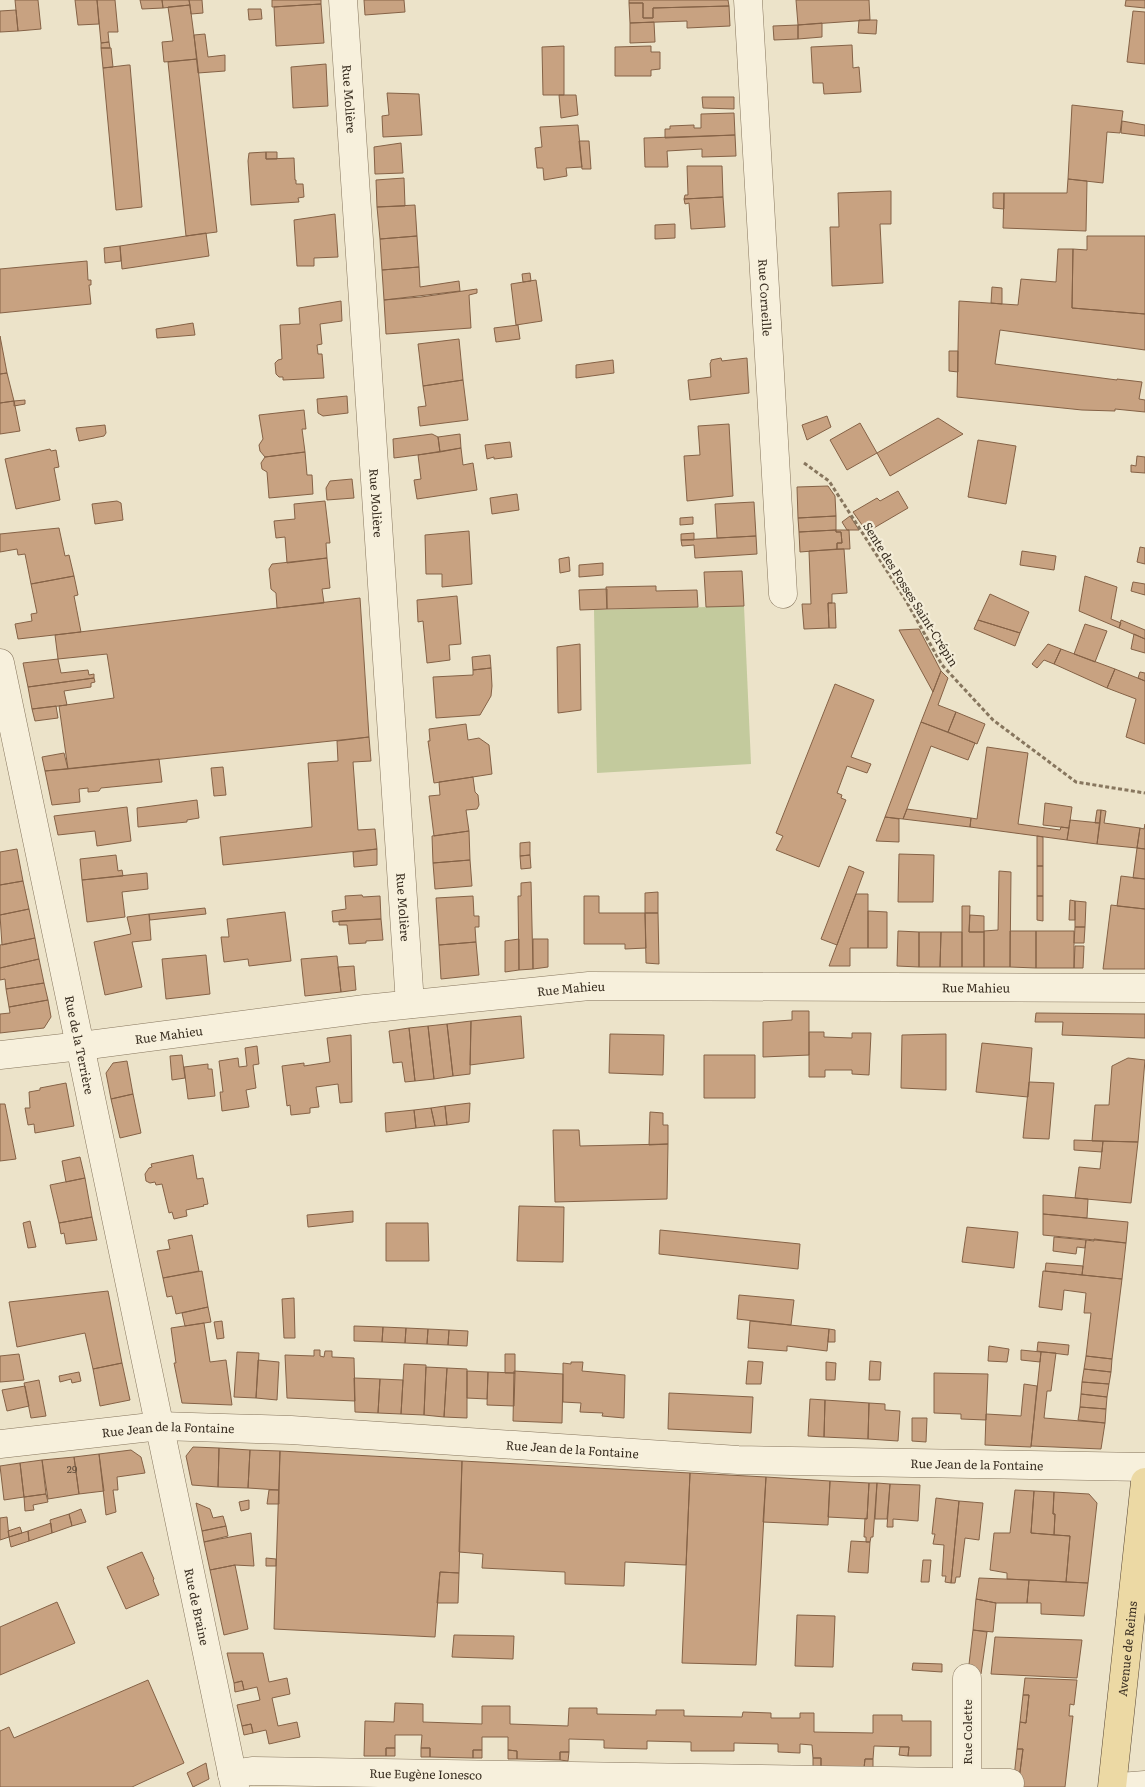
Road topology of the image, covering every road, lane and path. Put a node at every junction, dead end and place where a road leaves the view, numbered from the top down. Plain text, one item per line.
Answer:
1 (343, 0) edge
2 (748, 0) edge
3 (774, 444) junction
4 (783, 594) dead end
5 (0, 663) edge
6 (1145, 793) edge
7 (1145, 988) edge
8 (410, 1004) junction
9 (81, 1046) junction
10 (0, 1055) edge
11 (160, 1426) junction
12 (0, 1444) edge
13 (1145, 1467) edge
14 (1145, 1482) edge
15 (967, 1678) dead end
16 (234, 1781) edge
17 (678, 1783) edge
18 (1010, 1783) dead end
19 (967, 1784) edge
20 (1145, 1785) edge
21 (1112, 1787) edge
22 (1120, 1787) edge

1 - 8 street, Rue Molière
2 - 3 street, Rue Corneille
3 - 4 street, Rue Corneille
3 - 6 path, Sente des Fosses Saint-Crépin
5 - 9 street, Rue de la Terrière
7 - 8 street, Rue Mahieu
8 - 9 street, Rue Mahieu
9 - 10 street, Rue Mahieu
9 - 11 street, Rue de la Terrière
11 - 12 street, Rue Jean de la Fontaine
11 - 13 street, Rue Jean de la Fontaine
11 - 16 street, Rue de Braine
14 - 21 main road, Avenue de Reims
15 - 19 street, Rue Colette
16 - 17 street, Rue Eugène Ionesco
17 - 19 street, Rue Eugène Ionesco
18 - 19 street, Rue Eugène Ionesco
20 - 22 street

